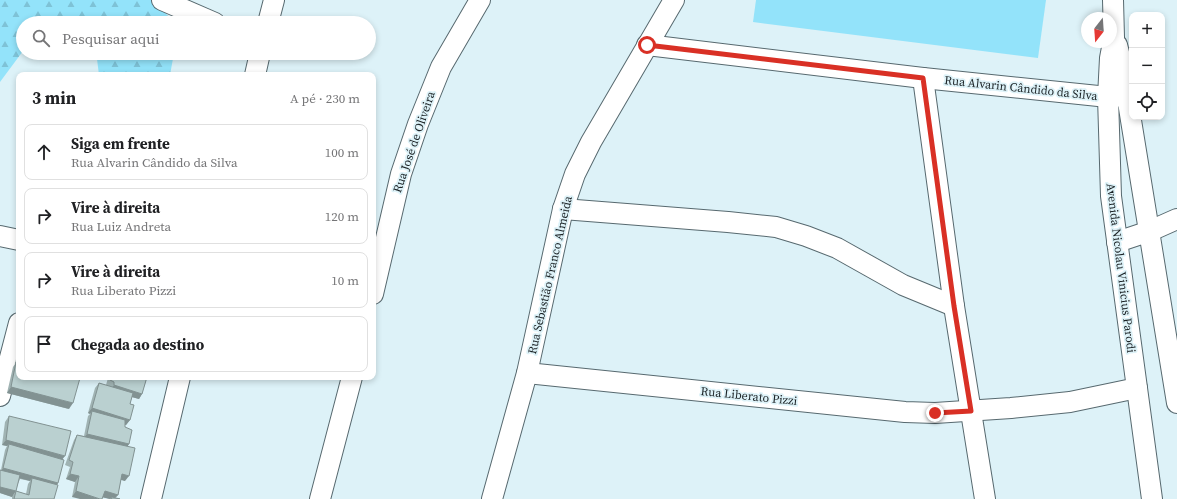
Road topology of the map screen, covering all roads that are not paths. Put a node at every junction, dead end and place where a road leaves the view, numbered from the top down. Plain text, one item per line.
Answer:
1 (162, 0) edge
2 (274, 0) edge
3 (480, 0) edge
4 (674, 0) edge
5 (1113, 0) edge
6 (1113, 12) edge
7 (200, 16) edge
8 (270, 16) edge
9 (647, 45) junction
10 (1117, 47) edge
11 (1112, 48) edge
12 (258, 60) edge
13 (255, 72) edge
14 (923, 78) junction
15 (1128, 96) junction
16 (1108, 97) junction
17 (563, 209) junction
18 (1177, 219) edge
19 (1150, 231) junction
20 (0, 236) edge
21 (16, 239) edge
22 (1117, 242) junction
23 (376, 281) edge
24 (954, 306) junction
25 (16, 335) edge
26 (527, 373) junction
27 (179, 380) edge
28 (351, 380) edge
29 (1136, 388) junction
30 (0, 396) edge
31 (1177, 404) edge
32 (971, 411) junction
33 (151, 499) edge
34 (320, 499) edge
35 (492, 499) edge
36 (985, 499) edge
37 (1152, 499) edge

1 - 7 street
2 - 8 street
3 - 23 street, Rua José de Oliveira
4 - 9 street, Rua Sebastião Franco Almeida
5 - 6 street, Avenida Nicolau Vinicius Parodi
9 - 14 street, Rua Alvarin Cândido da Silva
9 - 17 street, Rua Sebastião Franco Almeida
10 - 15 street, Avenida Nicolau Vinicius Parodi
11 - 16 street, Avenida Nicolau Vinicius Parodi
12 - 13 street
14 - 16 street, Rua Alvarin Cândido da Silva
14 - 24 street
15 - 16 street, Rua Alvarin Cândido da Silva
15 - 19 street, Avenida Nicolau Vinicius Parodi
16 - 22 street, Avenida Nicolau Vinicius Parodi
17 - 24 street
17 - 26 street, Rua Sebastião Franco Almeida
18 - 19 street
19 - 22 street
19 - 31 street, Avenida Nicolau Vinicius Parodi
20 - 21 street
22 - 29 street, Avenida Nicolau Vinicius Parodi
24 - 32 street
25 - 30 street
26 - 32 street, Rua Liberato Pizzi
26 - 35 street, Rua Sebastião Franco Almeida
27 - 33 street
28 - 34 street
29 - 32 street, Rua Liberato Pizzi
29 - 37 street, Avenida Nicolau Vinicius Parodi
32 - 36 street

